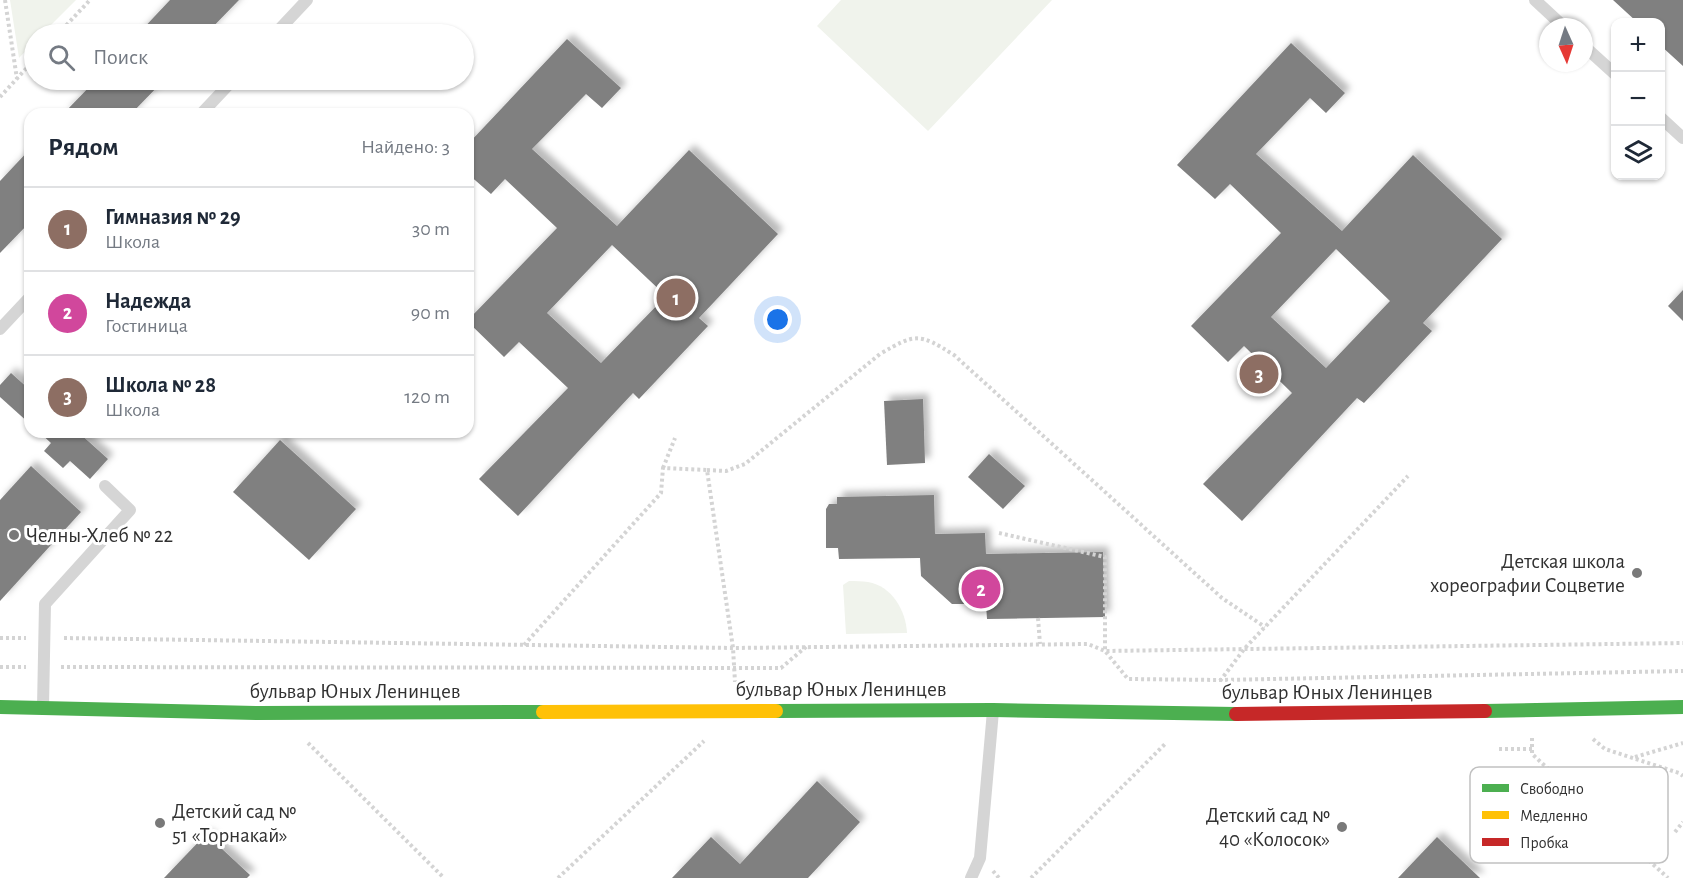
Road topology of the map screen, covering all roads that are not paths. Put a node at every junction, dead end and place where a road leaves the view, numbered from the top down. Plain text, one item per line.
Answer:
1 (307, 0) edge
2 (1535, 0) edge
3 (1554, 18) edge
4 (284, 24) edge
5 (1593, 54) edge
6 (1613, 72) edge
7 (224, 90) edge
8 (207, 108) edge
9 (1665, 122) edge
10 (1683, 138) edge
11 (24, 303) edge
12 (0, 329) edge
13 (105, 486) dead end
14 (0, 707) edge
15 (43, 708) junction
16 (1683, 708) edge
17 (993, 710) junction
18 (971, 878) edge

1 - 4 lane
2 - 3 lane
5 - 6 lane
7 - 8 lane
9 - 10 lane
11 - 12 lane
13 - 15 lane
14 - 15 street, бульвар Юных Ленинцев
15 - 17 street, бульвар Юных Ленинцев
16 - 17 street, бульвар Юных Ленинцев
17 - 18 lane

